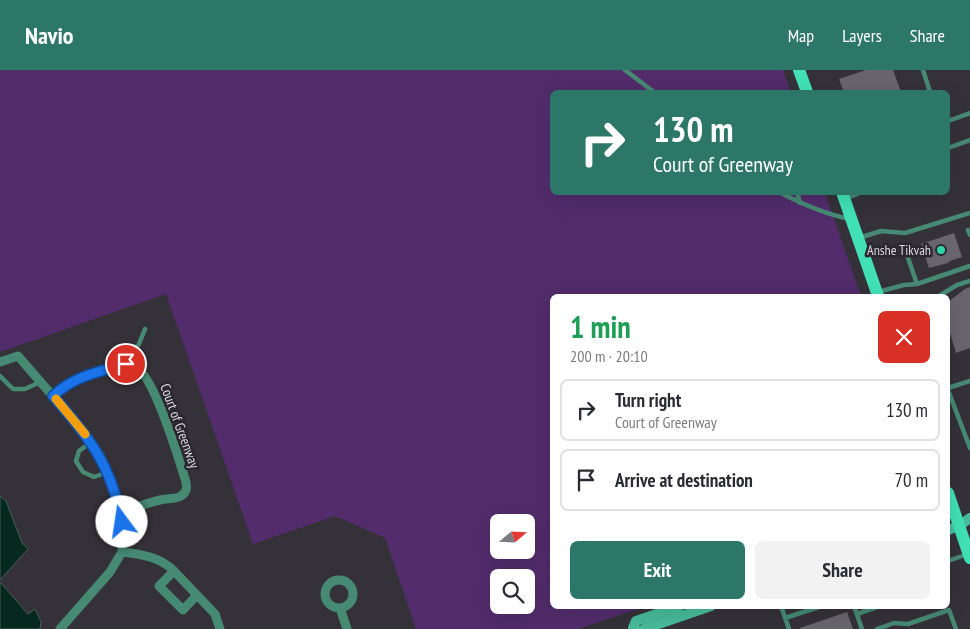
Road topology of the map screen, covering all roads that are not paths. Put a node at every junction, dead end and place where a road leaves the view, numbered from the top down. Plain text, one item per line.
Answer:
1 (625, 70) edge
2 (799, 70) edge
3 (923, 70) edge
4 (651, 90) edge
5 (806, 90) edge
6 (929, 90) edge
7 (970, 113) edge
8 (950, 120) edge
9 (970, 140) edge
10 (950, 147) edge
11 (784, 195) edge
12 (798, 195) edge
13 (843, 196) edge
14 (800, 204) junction
15 (970, 213) edge
16 (851, 219) junction
17 (858, 238) junction
18 (906, 252) dead end
19 (970, 266) edge
20 (970, 281) edge
21 (917, 284) junction
22 (878, 294) edge
23 (942, 294) edge
24 (145, 329) dead end
25 (0, 362) edge
26 (126, 364) junction
27 (0, 376) edge
28 (40, 381) junction
29 (970, 381) edge
30 (950, 388) edge
31 (950, 394) edge
32 (53, 396) junction
33 (91, 442) junction
34 (970, 448) edge
35 (108, 472) junction
36 (120, 513) junction
37 (951, 514) edge
38 (970, 518) edge
39 (953, 528) edge
40 (122, 552) junction
41 (969, 556) edge
42 (950, 561) edge
43 (174, 571) junction
44 (198, 595) junction
45 (340, 608) dead end
46 (671, 609) edge
47 (703, 609) edge
48 (782, 609) edge
49 (813, 609) edge
50 (855, 609) edge
51 (871, 609) edge
52 (857, 614) junction
53 (785, 618) junction
54 (909, 626) edge
55 (64, 628) edge
56 (633, 628) edge
57 (885, 628) edge
58 (220, 629) edge
59 (347, 629) edge
60 (644, 629) edge
61 (789, 629) edge
62 (862, 629) edge
63 (877, 629) edge
64 (956, 629) edge

1 - 4 lane
2 - 5 main road
3 - 6 lane
7 - 8 lane
9 - 10 lane
11 - 14 lane
12 - 14 lane
13 - 16 main road
14 - 16 lane
15 - 17 lane
16 - 17 main road
17 - 22 main road
18 - 21 lane
19 - 21 lane
20 - 23 lane
21 - 22 lane
24 - 26 lane
25 - 28 street
26 - 32 street
26 - 36 street, Court of Greenway
27 - 28 lane
28 - 32 street
29 - 30 lane
31 - 34 lane
32 - 33 street
33 - 35 street
33 - 35 lane
35 - 36 street
36 - 40 street
37 - 38 main road
37 - 39 main road
38 - 39 main road
39 - 41 main road
40 - 43 street
40 - 55 street
41 - 42 lane
43 - 44 street
43 - 44 street
44 - 58 street
45 - 59 street
46 - 56 main road
47 - 60 main road
48 - 53 lane
49 - 53 lane
50 - 52 lane
51 - 52 lane
52 - 62 lane
53 - 61 lane
54 - 57 lane
54 - 64 lane
57 - 63 lane

